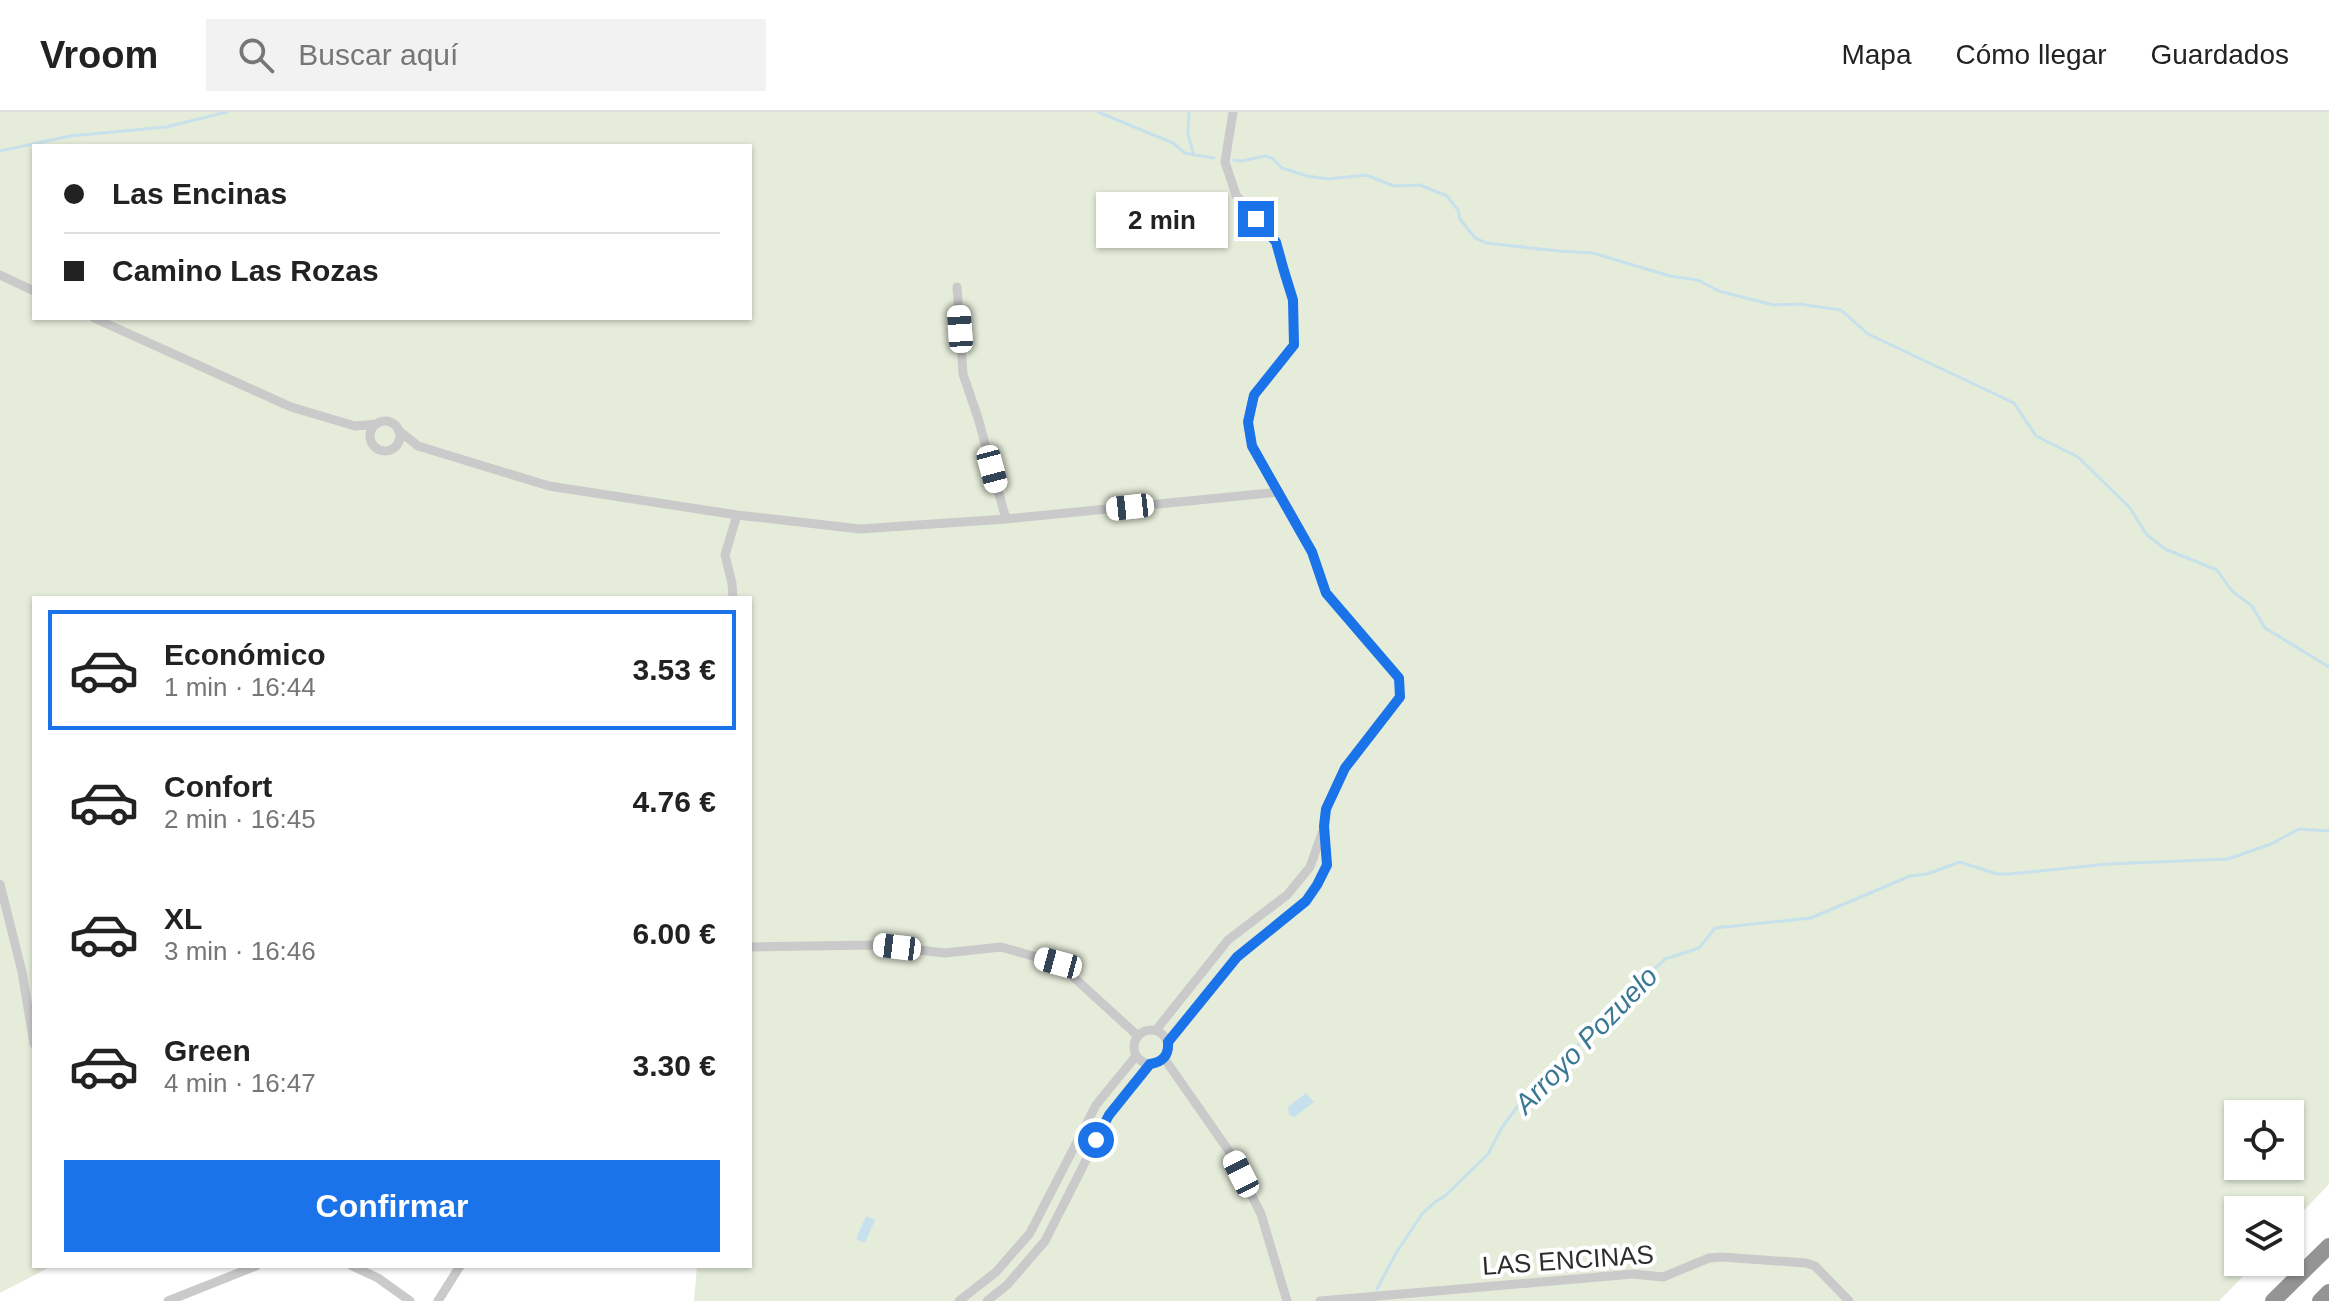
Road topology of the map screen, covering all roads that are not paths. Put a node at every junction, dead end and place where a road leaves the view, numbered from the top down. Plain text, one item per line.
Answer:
1 (1233, 112) edge
2 (0, 275) edge
3 (957, 287) dead end
4 (32, 290) edge
5 (98, 320) edge
6 (377, 424) junction
7 (355, 426) junction
8 (398, 430) junction
9 (372, 443) junction
10 (418, 446) junction
11 (391, 450) junction
12 (1279, 492) junction
13 (737, 515) junction
14 (1006, 519) junction
15 (733, 596) edge
16 (1324, 826) junction
17 (0, 884) edge
18 (752, 947) edge
19 (32, 970) edge
20 (22, 972) junction
21 (1156, 1030) junction
22 (32, 1032) edge
23 (1138, 1036) junction
24 (1168, 1042) junction
25 (1136, 1056) junction
26 (1164, 1058) junction
27 (1150, 1064) junction
28 (2329, 1246) edge
29 (251, 1268) edge
30 (356, 1268) edge
31 (459, 1268) edge
32 (2329, 1292) edge
33 (168, 1301) edge
34 (410, 1301) edge
35 (438, 1301) edge
36 (959, 1301) edge
37 (987, 1301) edge
38 (1287, 1301) edge
39 (1320, 1301) edge
40 (1849, 1301) edge
41 (2273, 1301) edge
42 (2320, 1301) edge

1 - 12 street
2 - 4 street
3 - 14 street
5 - 7 street
6 - 7 street
6 - 8 street
6 - 9 street
7 - 9 street
8 - 10 street
8 - 11 street
9 - 11 street
10 - 11 street
10 - 13 street
12 - 14 street
12 - 16 street
13 - 14 street
13 - 15 street
16 - 21 street
16 - 24 street
17 - 20 street
18 - 23 street
19 - 20 street
20 - 22 street
21 - 23 street
21 - 24 street
23 - 25 street
24 - 26 street
25 - 27 street
25 - 36 street
26 - 27 street
26 - 38 street
27 - 37 street
28 - 41 highway
29 - 33 street
30 - 34 street
31 - 35 street
32 - 42 highway
39 - 40 street, LAS ENCINAS

